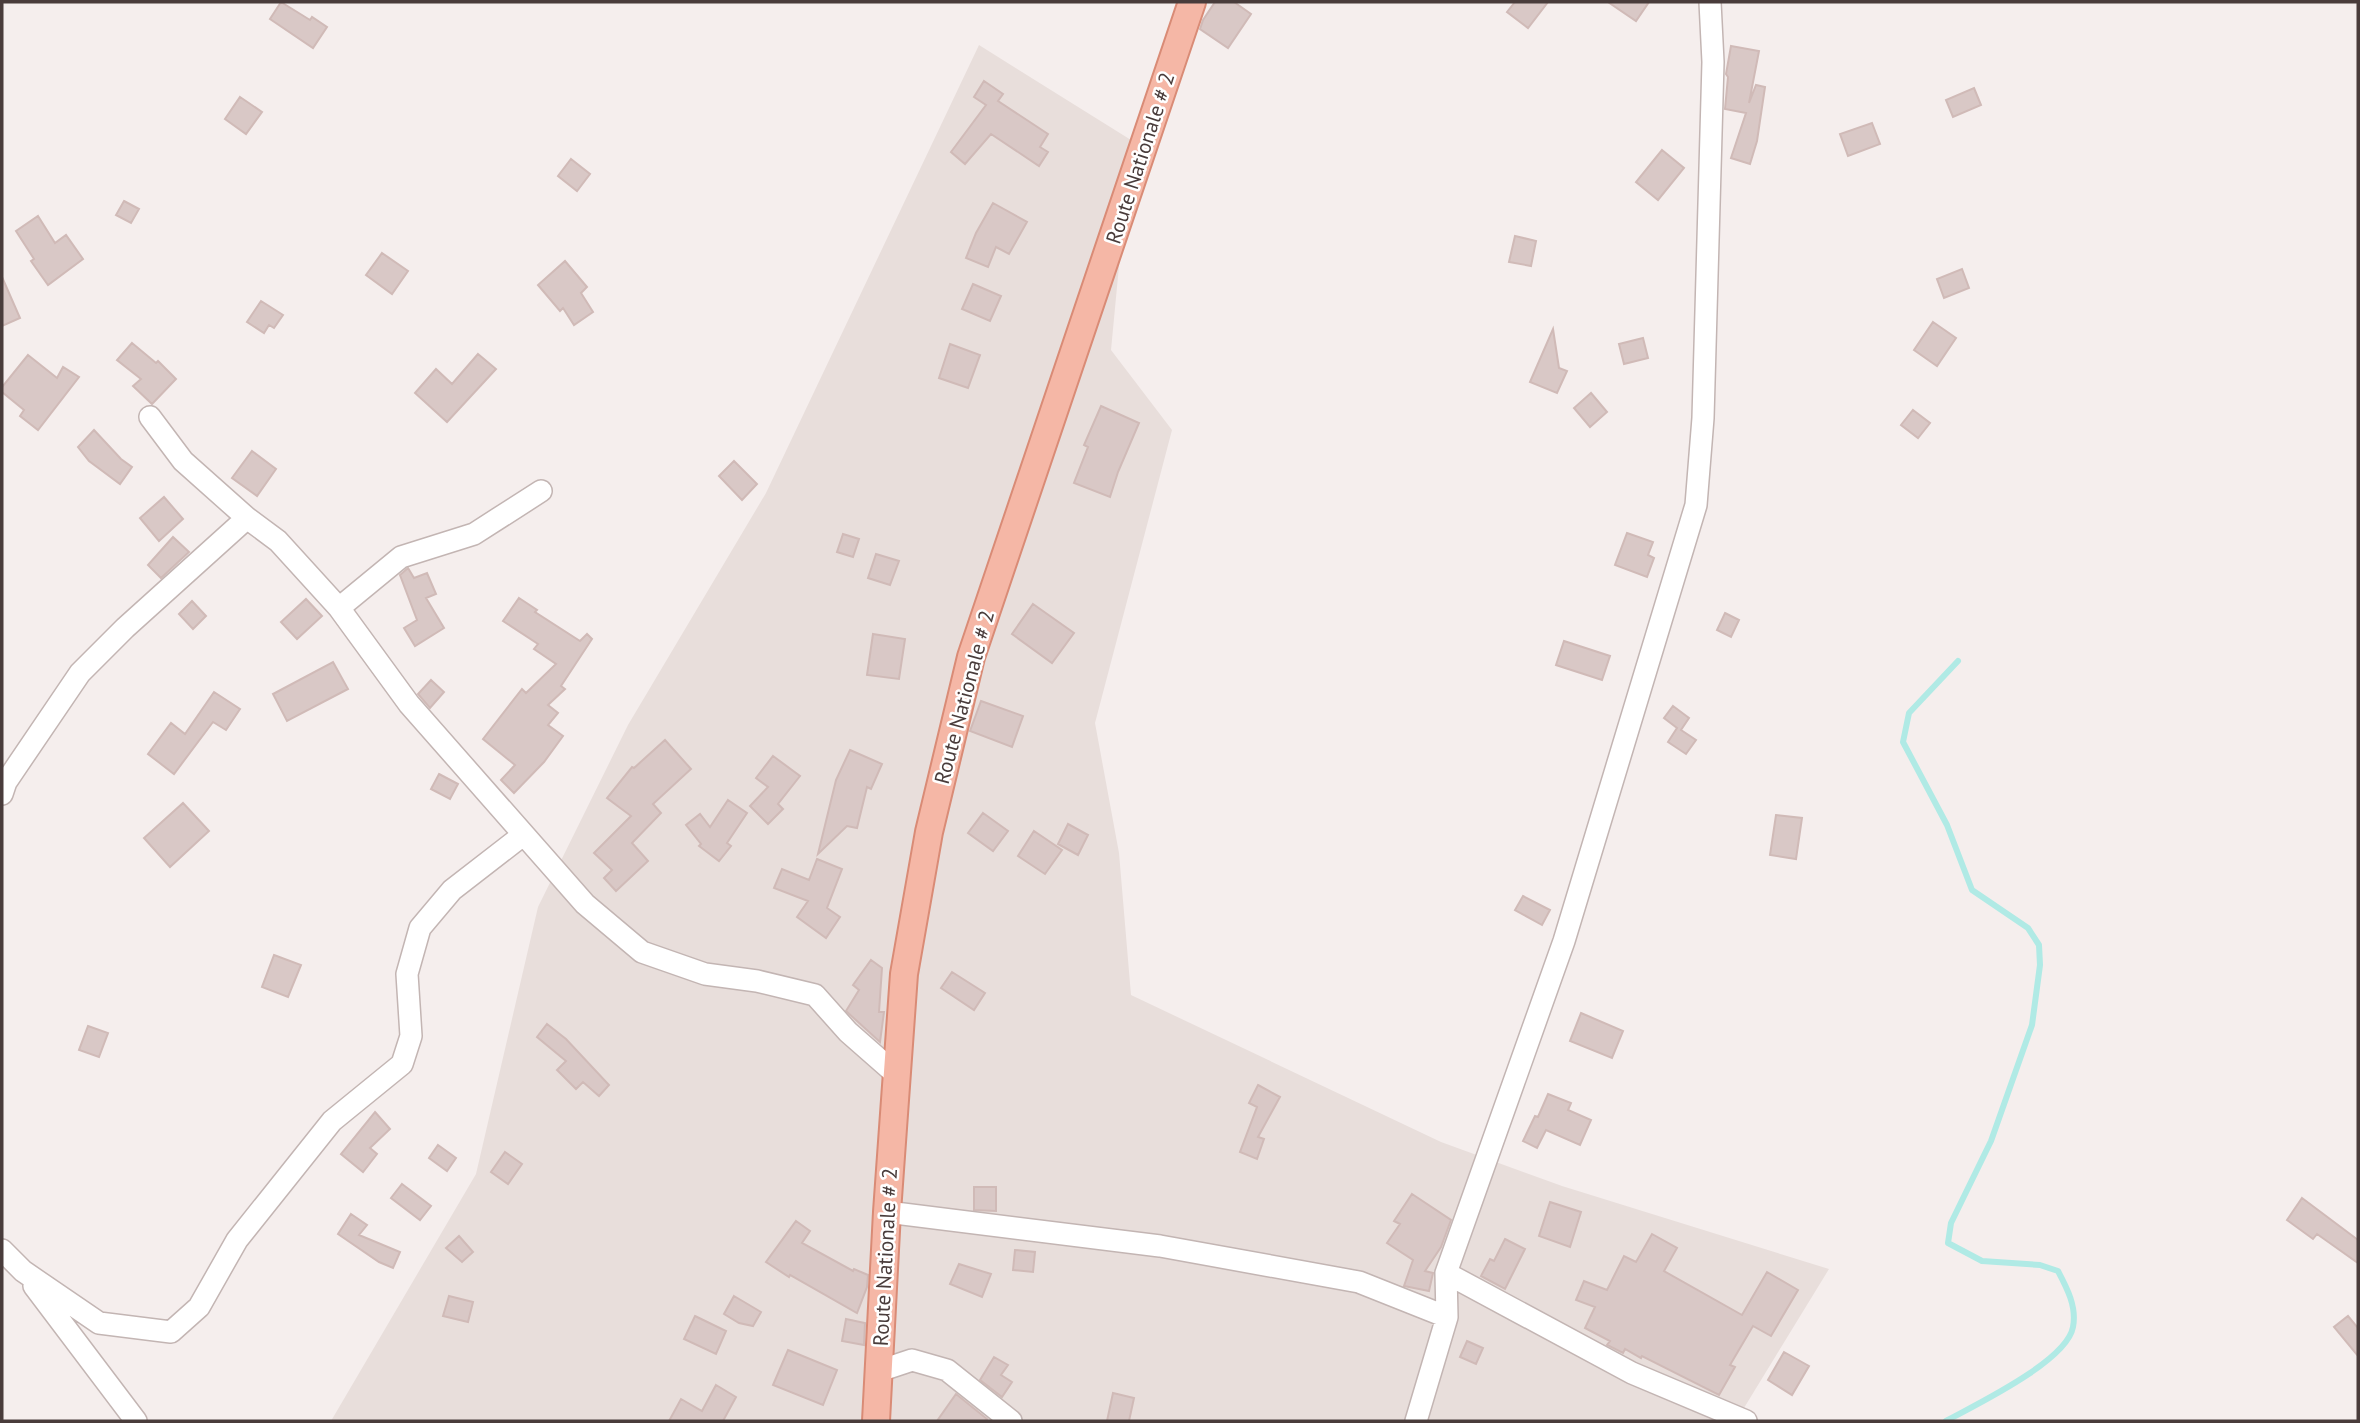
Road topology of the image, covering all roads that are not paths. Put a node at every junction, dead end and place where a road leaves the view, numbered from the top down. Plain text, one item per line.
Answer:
1 (1192, 2) edge
2 (1710, 2) edge
3 (150, 417) dead end
4 (541, 491) dead end
5 (247, 518) junction
6 (339, 608) junction
7 (2, 794) edge
8 (523, 835) junction
9 (897, 1075) junction
10 (887, 1212) junction
11 (2, 1250) edge
12 (23, 1271) junction
13 (1446, 1273) junction
14 (1447, 1317) junction
15 (879, 1371) junction
16 (136, 1421) edge
17 (876, 1421) edge
18 (1011, 1421) edge
19 (1416, 1421) edge
20 (1746, 1421) edge

1 - 9 main road, Route Nationale # 2
2 - 13 street
3 - 5 street
4 - 6 street
5 - 6 street
5 - 7 street
6 - 8 street
8 - 9 street
8 - 12 street
9 - 10 main road, Route Nationale # 2
10 - 14 street
10 - 15 main road, Route Nationale # 2
11 - 12 street
12 - 16 street
13 - 14 street
13 - 20 street
14 - 19 street
15 - 17 main road, Route Nationale # 2
15 - 18 street

